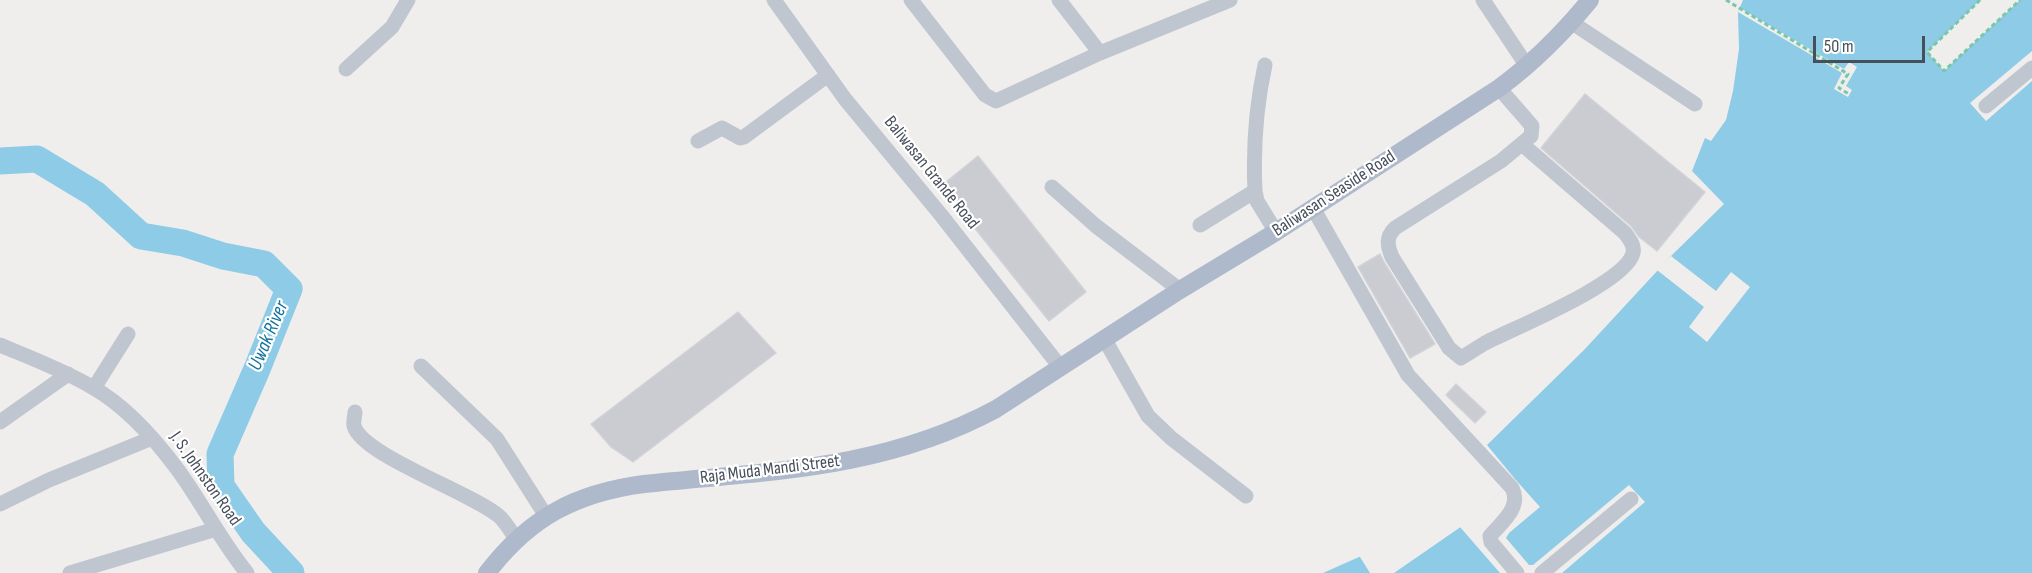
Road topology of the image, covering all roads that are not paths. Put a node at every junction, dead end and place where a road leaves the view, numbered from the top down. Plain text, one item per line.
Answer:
1 (408, 0) edge
2 (774, 0) edge
3 (911, 0) edge
4 (1059, 0) edge
5 (1230, 0) edge
6 (1483, 0) edge
7 (1590, 0) edge
8 (1207, 4) edge
9 (1571, 22) junction
10 (1100, 53) junction
11 (1265, 65) dead end
12 (1527, 66) junction
13 (2032, 68) edge
14 (346, 69) dead end
15 (828, 75) junction
16 (1499, 88) junction
17 (1695, 104) dead end
18 (1986, 106) dead end
19 (698, 141) dead end
20 (1523, 145) junction
21 (1052, 187) dead end
22 (1255, 191) junction
23 (1313, 208) junction
24 (1200, 225) dead end
25 (1276, 232) junction
26 (1180, 290) junction
27 (128, 334) dead end
28 (1105, 339) junction
29 (0, 345) edge
30 (421, 366) dead end
31 (1061, 368) junction
32 (68, 374) junction
33 (94, 388) junction
34 (355, 412) dead end
35 (0, 422) edge
36 (152, 438) junction
37 (1246, 496) dead end
38 (1631, 499) dead end
39 (0, 504) edge
40 (546, 516) junction
41 (216, 529) junction
42 (517, 540) junction
43 (70, 573) edge
44 (247, 573) edge
45 (487, 573) edge
46 (1517, 573) edge
47 (1542, 573) edge

1 - 14 street
2 - 15 street, Baliwasan Grande Road
3 - 10 street
4 - 10 street
5 - 8 street
6 - 12 street
7 - 9 main road, Baliwasan Seaside Road
8 - 10 street
9 - 12 main road, Baliwasan Seaside Road
9 - 17 street
11 - 22 street
12 - 16 main road, Baliwasan Seaside Road
13 - 18 street
15 - 19 street
15 - 31 street, Baliwasan Grande Road
16 - 20 street
16 - 23 main road, Baliwasan Seaside Road
20 - 20 street
21 - 26 street
22 - 24 street
22 - 25 street
23 - 25 main road, Baliwasan Seaside Road
23 - 46 street
25 - 26 main road, Baliwasan Seaside Road
26 - 28 main road, Baliwasan Seaside Road
27 - 33 street
28 - 31 main road, Baliwasan Seaside Road
28 - 37 street
29 - 32 street, J. S. Johnston Road
30 - 40 street
31 - 40 main road, Raja Muda Mandi Street
32 - 33 street, J. S. Johnston Road
32 - 35 street
33 - 36 street, J. S. Johnston Road
34 - 42 street
36 - 39 street
36 - 41 street, J. S. Johnston Road
38 - 47 street
40 - 42 main road, Raja Muda Mandi Street
41 - 43 street
41 - 44 street, J. S. Johnston Road
42 - 45 main road, Raja Muda Mandi Street

